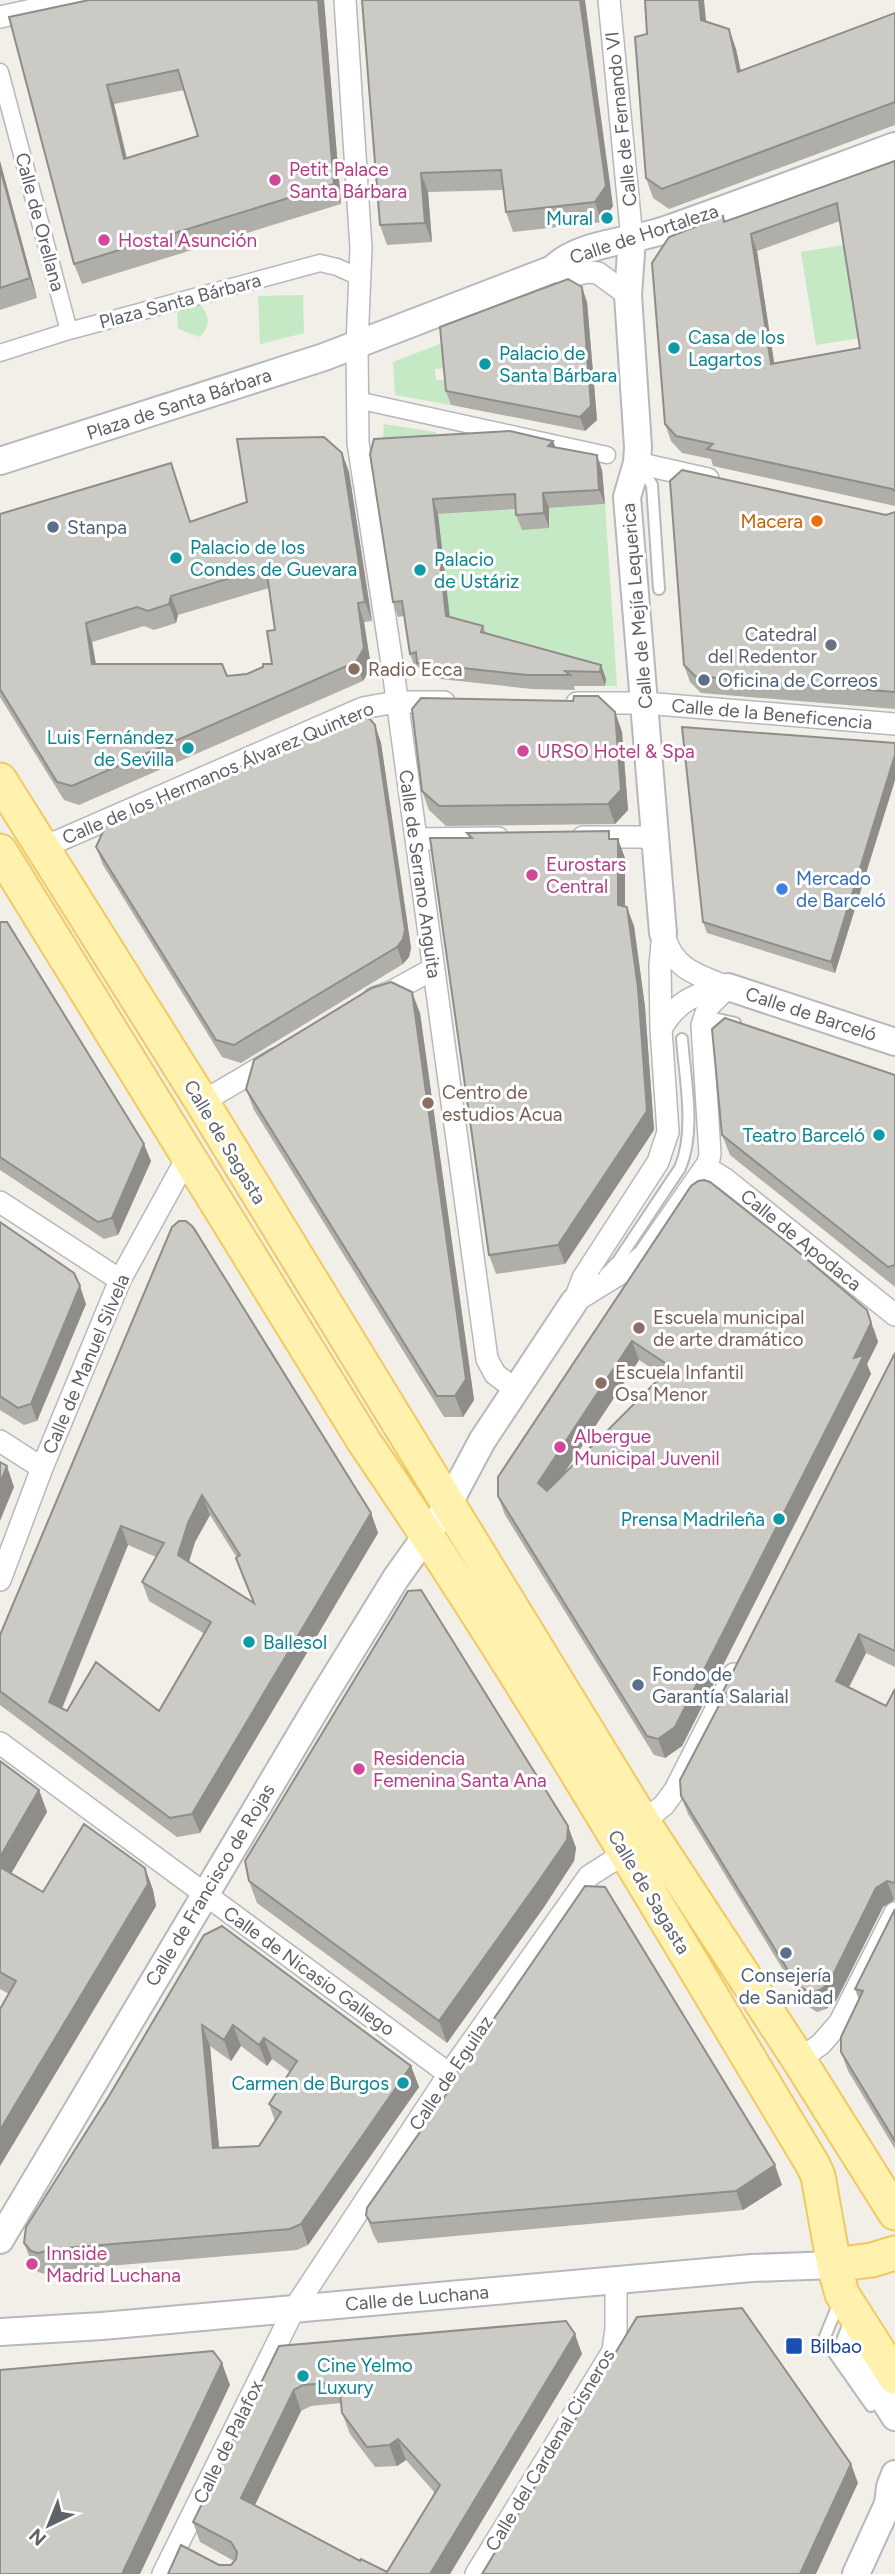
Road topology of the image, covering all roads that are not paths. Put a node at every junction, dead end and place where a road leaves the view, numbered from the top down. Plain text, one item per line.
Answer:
1 (78, 0) edge
2 (345, 0) edge
3 (609, 0) edge
4 (0, 17) edge
5 (0, 72) edge
6 (895, 146) edge
7 (632, 239) junction
8 (553, 269) junction
9 (359, 277) junction
10 (628, 295) junction
11 (69, 331) junction
12 (357, 345) junction
13 (0, 353) edge
14 (357, 400) junction
15 (607, 455) dead end
16 (0, 461) edge
17 (637, 463) junction
18 (732, 484) edge
19 (660, 589) dead end
20 (396, 702) junction
21 (466, 702) edge
22 (559, 703) edge
23 (645, 704) junction
24 (895, 724) edge
25 (0, 780) edge
26 (566, 837) edge
27 (513, 838) edge
28 (416, 839) junction
29 (656, 840) junction
30 (42, 848) junction
31 (0, 851) edge
32 (10, 886) edge
33 (663, 933) junction
34 (433, 969) junction
35 (727, 987) junction
36 (352, 1011) edge
37 (748, 1027) edge
38 (661, 1029) junction
39 (702, 1032) junction
40 (682, 1039) dead end
41 (895, 1042) edge
42 (297, 1045) edge
43 (201, 1102) junction
44 (188, 1156) junction
45 (704, 1170) junction
46 (0, 1202) edge
47 (120, 1280) junction
48 (574, 1302) junction
49 (895, 1315) edge
50 (516, 1390) junction
51 (0, 1441) edge
52 (42, 1468) junction
53 (448, 1505) junction
54 (427, 1534) junction
55 (0, 1580) edge
56 (744, 1654) edge
57 (0, 1743) edge
58 (643, 1822) junction
59 (625, 1853) junction
60 (204, 1893) junction
61 (895, 1913) edge
62 (799, 2060) junction
63 (449, 2074) junction
64 (895, 2213) edge
65 (0, 2240) edge
66 (895, 2253) edge
67 (616, 2281) junction
68 (845, 2294) junction
69 (294, 2309) junction
70 (0, 2332) edge
71 (895, 2377) edge
72 (883, 2412) edge
73 (895, 2473) edge
74 (892, 2502) edge
75 (177, 2545) junction
76 (201, 2557) edge
77 (163, 2574) edge
78 (476, 2574) edge
79 (856, 2574) edge

1 - 4 street
2 - 9 street, Calle de Serrano Anguita
3 - 7 street, Calle de Fernando VI
5 - 11 street, Calle de Orellana
6 - 7 street, Calle de Hortaleza
7 - 8 street, Calle de Hortaleza
7 - 10 street, Calle de Mejía Lequerica
8 - 10 street
8 - 12 street, Calle de Hortaleza
9 - 11 street, Plaza Santa Bárbara
9 - 12 street, Calle de Serrano Anguita
10 - 17 street, Calle de Mejía Lequerica
11 - 13 street, Plaza Santa Bárbara
12 - 14 street, Calle de Serrano Anguita
12 - 16 street, Plaza de Santa Bárbara
14 - 15 street
14 - 20 street, Calle de Serrano Anguita
17 - 18 street
17 - 19 lane
17 - 23 street, Calle de Mejía Lequerica
20 - 21 street
20 - 28 street, Calle de Serrano Anguita
20 - 30 street, Calle de los Hermanos Álvarez Quintero
22 - 23 street, Calle de la Beneficencia
23 - 24 street, Calle de la Beneficencia
23 - 29 street, Calle de Mejía Lequerica
25 - 30 main road, Calle de Sagasta
26 - 29 street
27 - 28 street
28 - 34 street, Calle de Serrano Anguita
29 - 33 street, Calle de Mejía Lequerica
30 - 43 main road, Calle de Sagasta
31 - 32 main road, Calle de Sagasta
32 - 44 main road, Calle de Sagasta
33 - 35 street, Calle de Mejía Lequerica
33 - 38 street, Calle de Mejía Lequerica
34 - 36 street
34 - 50 street, Calle de Serrano Anguita
35 - 38 street
35 - 39 street, Calle de Mejía Lequerica
35 - 41 street, Calle de Barceló
37 - 39 lane
38 - 48 street, Calle de Mejía Lequerica
39 - 45 street, Calle de Mejía Lequerica
40 - 48 lane
42 - 43 street
43 - 53 main road, Calle de Sagasta
44 - 47 street, Calle de Manuel Silvela
44 - 54 main road, Calle de Sagasta
45 - 48 street, Calle de Mejía Lequerica
45 - 49 street, Calle de Apodaca
46 - 47 street
47 - 52 street, Calle de Manuel Silvela
48 - 50 street, Calle de Mejía Lequerica
50 - 53 street, Calle de Mejía Lequerica
51 - 52 street
52 - 55 street, Calle de Manuel Silvela
53 - 54 street
53 - 58 main road, Calle de Sagasta
54 - 59 main road, Calle de Sagasta
54 - 60 street, Calle de Francisco de Rojas
56 - 58 street
57 - 60 street, Calle de Nicasio Gallego
58 - 62 main road, Calle de Sagasta
59 - 63 street, Calle de Eguilaz
59 - 68 main road, Calle de Sagasta
60 - 63 street, Calle de Nicasio Gallego
60 - 65 street, Calle de Francisco de Rojas
61 - 62 street
62 - 64 main road, Calle de Sagasta
63 - 69 street, Calle de Eguilaz
66 - 68 main road
67 - 68 street, Calle de Luchana
67 - 69 street, Calle de Luchana
67 - 78 street, Calle del Cardenal Cisneros
68 - 71 main road
68 - 72 street
69 - 70 street, Calle de Luchana
69 - 75 street, Calle de Palafox
73 - 74 street
74 - 79 street
75 - 76 street
75 - 77 street, Calle de Palafox

